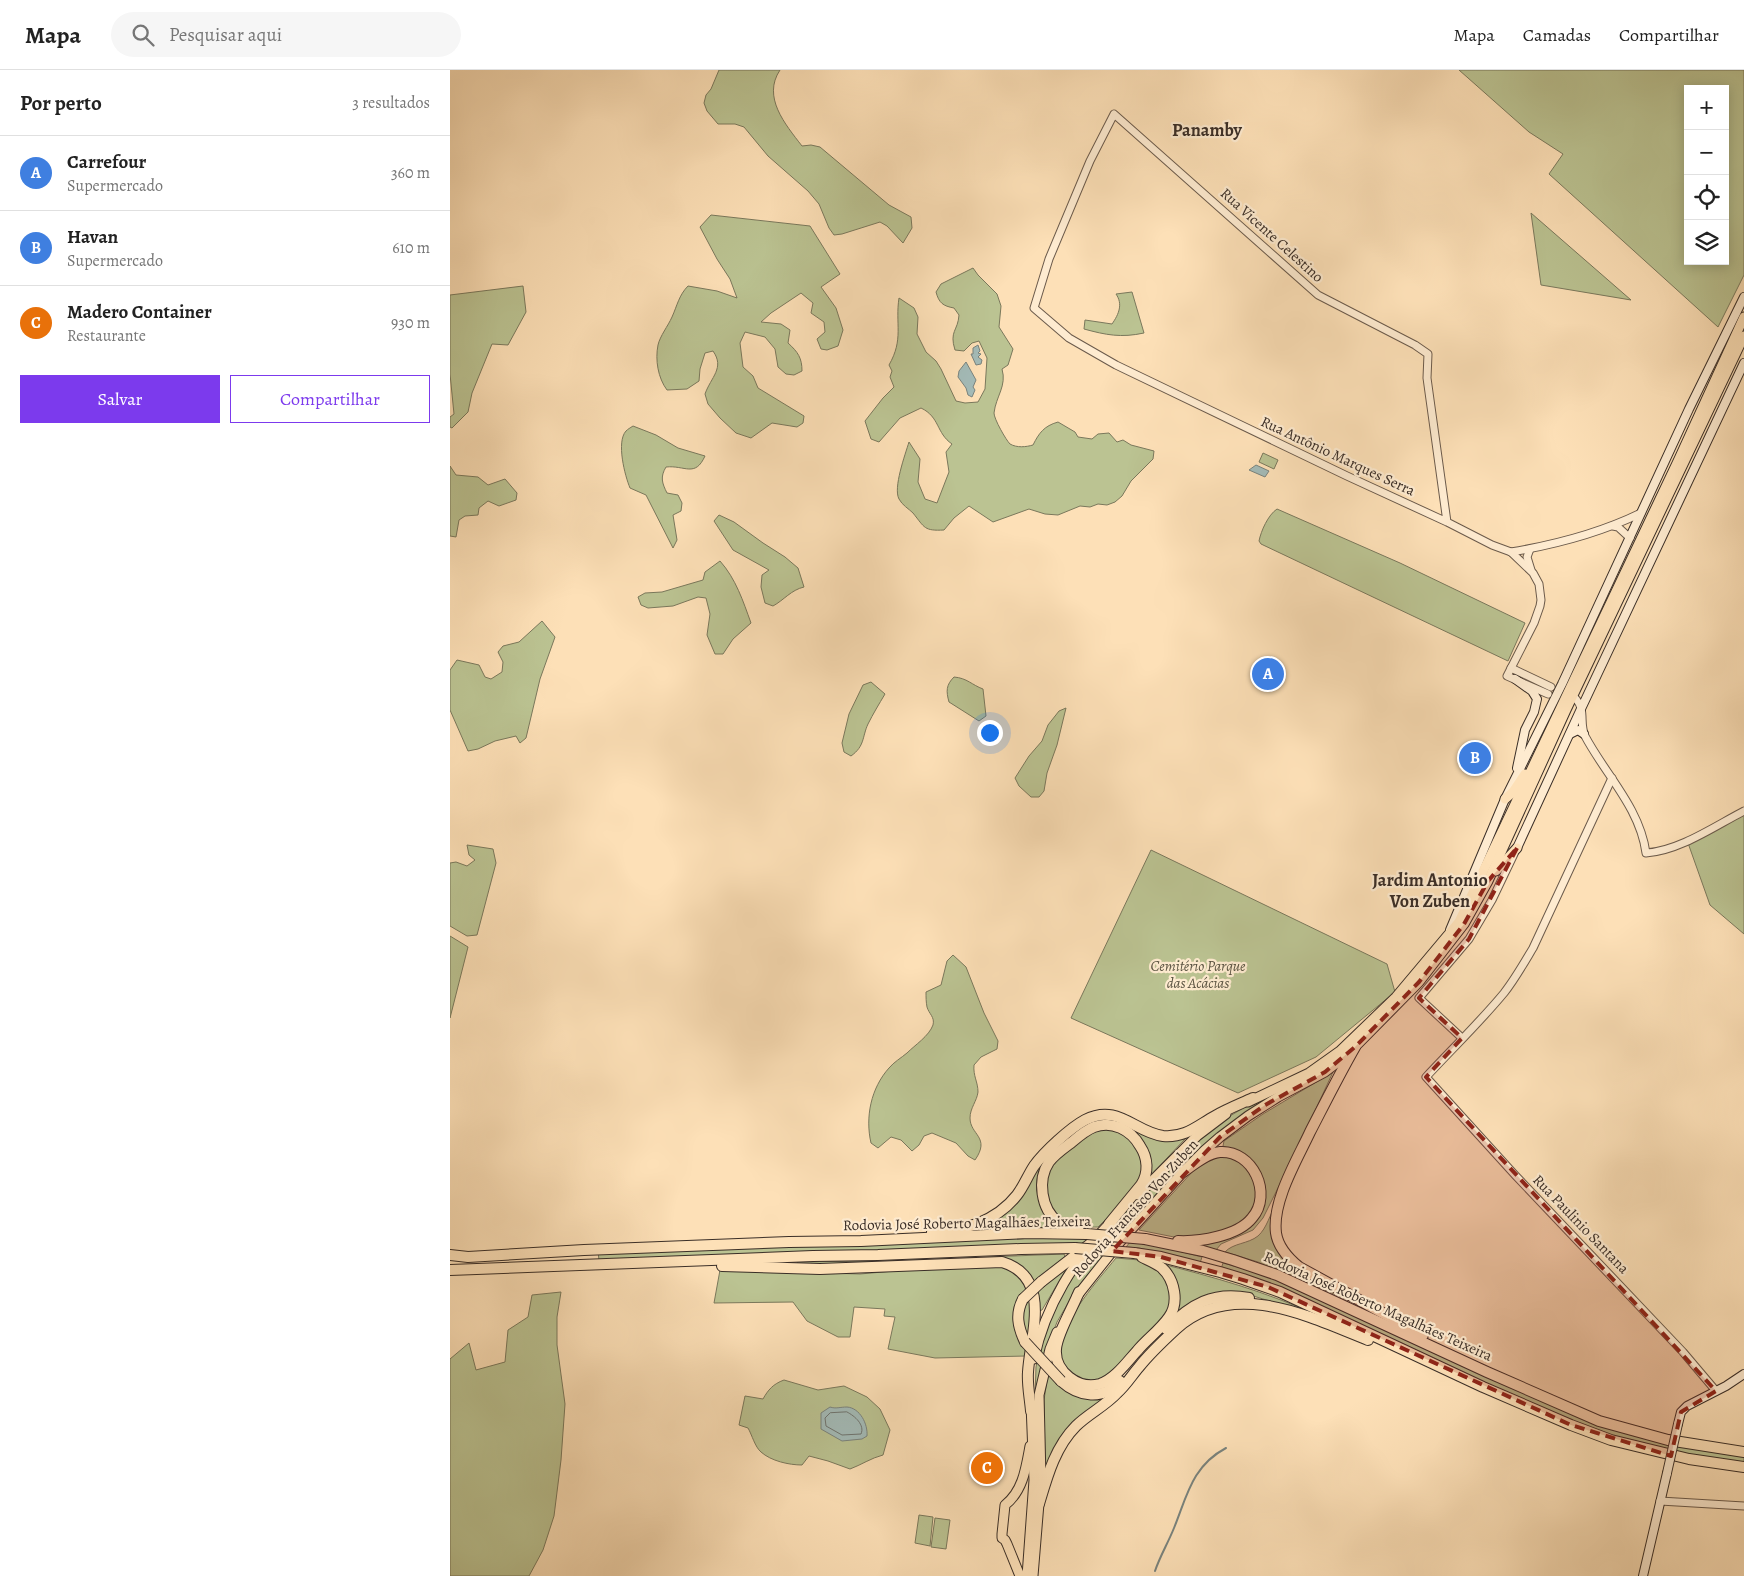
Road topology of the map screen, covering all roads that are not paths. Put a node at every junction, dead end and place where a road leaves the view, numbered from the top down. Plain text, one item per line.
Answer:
1 (1744, 297) edge
2 (1034, 308) joint
3 (1744, 317) edge
4 (1744, 336) edge
5 (1744, 363) edge
6 (1641, 513) junction
7 (1447, 522) junction
8 (1612, 526) junction
9 (1630, 538) junction
10 (1530, 549) junction
11 (1511, 552) junction
12 (1531, 570) junction
13 (1511, 668) junction
14 (1511, 678) junction
15 (1579, 707) junction
16 (1553, 724) junction
17 (1570, 734) junction
18 (1584, 734) junction
19 (1612, 778) junction
20 (1505, 799) junction
21 (1744, 810) edge
22 (1517, 848) junction
23 (1488, 881) junction
24 (1447, 937) junction
25 (1462, 1038) junction
26 (1356, 1047) junction
27 (1253, 1098) junction
28 (1183, 1172) junction
29 (1109, 1224) junction
30 (1090, 1238) junction
31 (1148, 1240) junction
32 (841, 1241) junction
33 (1134, 1253) junction
34 (450, 1255) edge
35 (646, 1262) junction
36 (450, 1270) edge
37 (1079, 1292) junction
38 (1302, 1314) junction
39 (1487, 1372) junction
40 (1744, 1374) edge
41 (1483, 1386) junction
42 (1716, 1391) junction
43 (1031, 1411) junction
44 (1032, 1431) junction
45 (1744, 1452) edge
46 (1744, 1467) edge
47 (1660, 1501) junction
48 (1039, 1504) junction
49 (1744, 1506) edge
50 (1020, 1576) edge
51 (1027, 1576) edge
52 (1033, 1576) edge
53 (1643, 1576) edge

1 - 6 main road
2 - 7 street, Rua Antônio Marques Serra
2 - 7 street, Rua Vicente Celestino
3 - 16 main road
4 - 23 main road
5 - 15 main road
6 - 8 street
6 - 9 main road
7 - 11 street, Rua Antônio Marques Serra
8 - 9 street
8 - 10 street
9 - 20 main road
10 - 11 street
10 - 12 street
11 - 12 street, Rua Antônio Marques Serra
12 - 13 street, Rua Antônio Marques Serra
13 - 14 street, Rua Antônio Marques Serra
13 - 14 street
14 - 20 main road
15 - 17 main road
15 - 18 street
16 - 20 main road
16 - 24 main road, Rodovia Francisco Von Zuben
17 - 18 main road
17 - 22 main road
18 - 19 street
19 - 21 street
19 - 25 street
20 - 24 main road
22 - 23 main road
22 - 25 street
23 - 26 main road, Rodovia Francisco Von Zuben
24 - 27 main road, Rodovia Francisco Von Zuben
25 - 42 street, Rua Paulinio Santana
26 - 28 main road, Rodovia Francisco Von Zuben
26 - 39 highway
27 - 29 main road, Rodovia Francisco Von Zuben
27 - 32 highway
28 - 31 highway
28 - 37 main road, Rodovia Francisco Von Zuben
29 - 30 main road, Rodovia Francisco Von Zuben
29 - 30 highway
30 - 31 highway, Rodovia José Roberto Magalhães Teixeira, bridge
30 - 32 highway, Rodovia José Roberto Magalhães Teixeira
30 - 38 highway, bridge
30 - 43 main road, Rodovia Francisco Von Zuben
31 - 39 highway, Rodovia José Roberto Magalhães Teixeira
32 - 34 highway, Rodovia José Roberto Magalhães Teixeira
33 - 35 highway, Rodovia José Roberto Magalhães Teixeira, bridge
33 - 37 highway
33 - 41 highway, Rodovia José Roberto Magalhães Teixeira
35 - 36 highway, Rodovia José Roberto Magalhães Teixeira
35 - 43 highway
37 - 48 main road, Rodovia Francisco Von Zuben
38 - 41 highway
38 - 48 highway
39 - 45 highway, Rodovia José Roberto Magalhães Teixeira
40 - 42 main road
41 - 46 highway, Rodovia José Roberto Magalhães Teixeira
42 - 47 main road, bridge
43 - 44 main road, Rodovia Francisco Von Zuben
44 - 50 main road
44 - 51 main road, Rodovia Francisco Von Zuben
47 - 49 street
47 - 53 main road
48 - 52 main road, Rodovia Francisco Von Zuben

